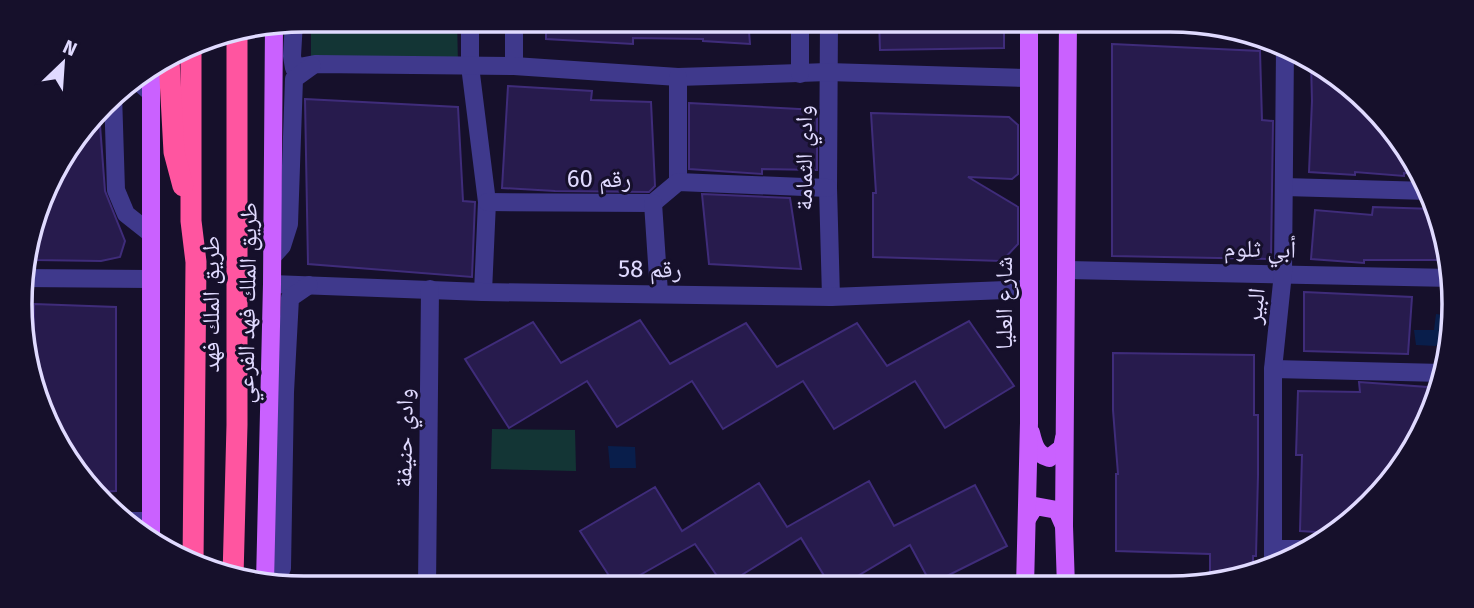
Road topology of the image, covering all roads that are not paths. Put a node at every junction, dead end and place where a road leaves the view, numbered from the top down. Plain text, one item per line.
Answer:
1 (293, 32) edge
2 (470, 32) edge
3 (514, 32) edge
4 (800, 32) edge
5 (829, 32) edge
6 (1029, 32) edge
7 (1068, 32) edge
8 (274, 33) edge
9 (250, 37) edge
10 (237, 40) edge
11 (191, 56) edge
12 (1284, 57) edge
13 (315, 64) junction
14 (470, 66) junction
15 (514, 66) junction
16 (169, 67) edge
17 (828, 72) junction
18 (800, 74) junction
19 (678, 77) junction
20 (1028, 78) junction
21 (151, 79) edge
22 (142, 85) edge
23 (150, 92) junction
24 (113, 109) edge
25 (238, 122) junction
26 (678, 182) junction
27 (1284, 187) junction
28 (828, 188) junction
29 (1418, 191) edge
30 (487, 202) junction
31 (653, 204) junction
32 (191, 221) junction
33 (150, 233) junction
34 (272, 256) junction
35 (1067, 270) junction
36 (1283, 273) junction
37 (33, 278) edge
38 (1441, 278) edge
39 (150, 279) junction
40 (272, 284) junction
41 (309, 285) junction
42 (430, 289) junction
43 (1028, 289) junction
44 (483, 292) junction
45 (659, 293) junction
46 (831, 297) junction
47 (1273, 369) junction
48 (1433, 373) edge
49 (1029, 423) junction
50 (1066, 427) junction
51 (1027, 519) junction
52 (139, 521) edge
53 (150, 521) junction
54 (1064, 526) junction
55 (150, 529) edge
56 (1273, 549) junction
57 (1289, 549) edge
58 (193, 553) edge
59 (1273, 556) edge
60 (233, 567) edge
61 (265, 574) edge
62 (279, 575) edge
63 (427, 576) edge
64 (1025, 576) edge
65 (1066, 576) edge

1 - 13 street
2 - 14 street
3 - 15 street
4 - 18 street
5 - 17 street, وادي الثمامة
6 - 20 main road, شارع العليا
7 - 35 main road
8 - 34 main road, طريق الملك فهد الفرعي
9 - 25 highway
10 - 25 highway, طريق الملك فهد
11 - 32 highway, طريق الملك فهد
12 - 27 street, البير
13 - 14 street
13 - 34 street
14 - 15 street
14 - 30 street
15 - 19 street
16 - 32 highway
17 - 18 street
17 - 20 street
17 - 28 street, وادي الثمامة
18 - 19 street
19 - 26 street
20 - 43 main road, شارع العليا
21 - 23 main road
22 - 23 street
23 - 33 main road
24 - 33 street
25 - 60 highway, طريق الملك فهد
26 - 28 street
26 - 31 street, رقم 60
27 - 29 street
27 - 36 street, البير
28 - 46 street, وادي الثمامة
30 - 31 street, رقم 60
30 - 44 street
31 - 45 street
32 - 58 highway, طريق الملك فهد
33 - 39 main road
34 - 40 main road, طريق الملك فهد الفرعي
35 - 36 street, أبي ثلوم
35 - 50 main road
36 - 38 street, أبي ثلوم
36 - 47 street, البير
37 - 39 street
39 - 53 main road
40 - 41 street, رقم 58
40 - 61 main road, طريق الملك فهد الفرعي
41 - 42 street, رقم 58
41 - 62 street
42 - 44 street, رقم 58
42 - 63 street, وادي حنيفة
43 - 46 street, رقم 58
43 - 49 main road, شارع العليا
44 - 45 street, رقم 58
45 - 46 street, رقم 58
47 - 48 street
47 - 56 street, البير
49 - 50 main road
49 - 51 main road, شارع العليا
50 - 54 main road
51 - 54 main road
51 - 64 main road, شارع العليا
52 - 53 street
53 - 55 main road
54 - 65 main road
56 - 57 street
56 - 59 street, البير

